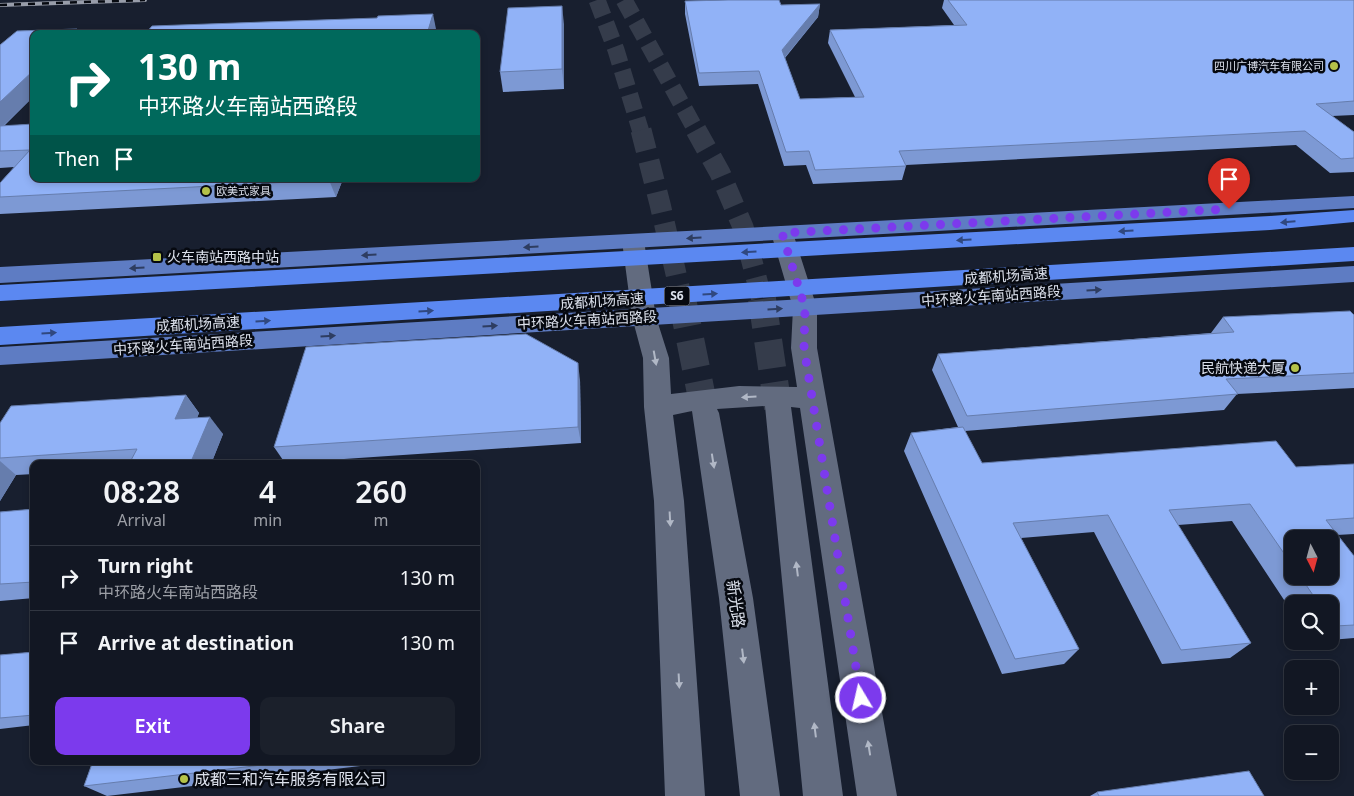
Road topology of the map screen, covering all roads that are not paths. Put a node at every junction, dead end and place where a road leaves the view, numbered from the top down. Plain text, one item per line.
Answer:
1 (1354, 202) edge
2 (1354, 216) edge
3 (782, 233) junction
4 (633, 241) junction
5 (1354, 254) edge
6 (1354, 274) edge
7 (0, 275) edge
8 (0, 293) edge
9 (805, 308) junction
10 (644, 317) junction
11 (0, 336) edge
12 (0, 356) edge
13 (814, 403) junction
14 (658, 408) junction
15 (778, 408) tunnel mouth
16 (705, 413) tunnel mouth
17 (685, 796) edge
18 (760, 796) edge
19 (823, 796) edge
20 (877, 796) edge

1 - 3 main road
2 -> 8 highway
3 -> 4 main road
3 - 9 main road
4 -> 7 main road
4 - 10 main road
11 -> 5 highway, 成都机场高速 / S6
9 -> 6 main road, 中环路火车南站西路段
10 -> 9 main road, 中环路火车南站西路段
9 - 13 main road
12 -> 10 main road, 中环路火车南站西路段
10 -> 14 main road
13 -> 14 main road
20 -> 13 main road
14 -> 17 main road
19 -> 15 main road
16 -> 18 main road, 新光路

